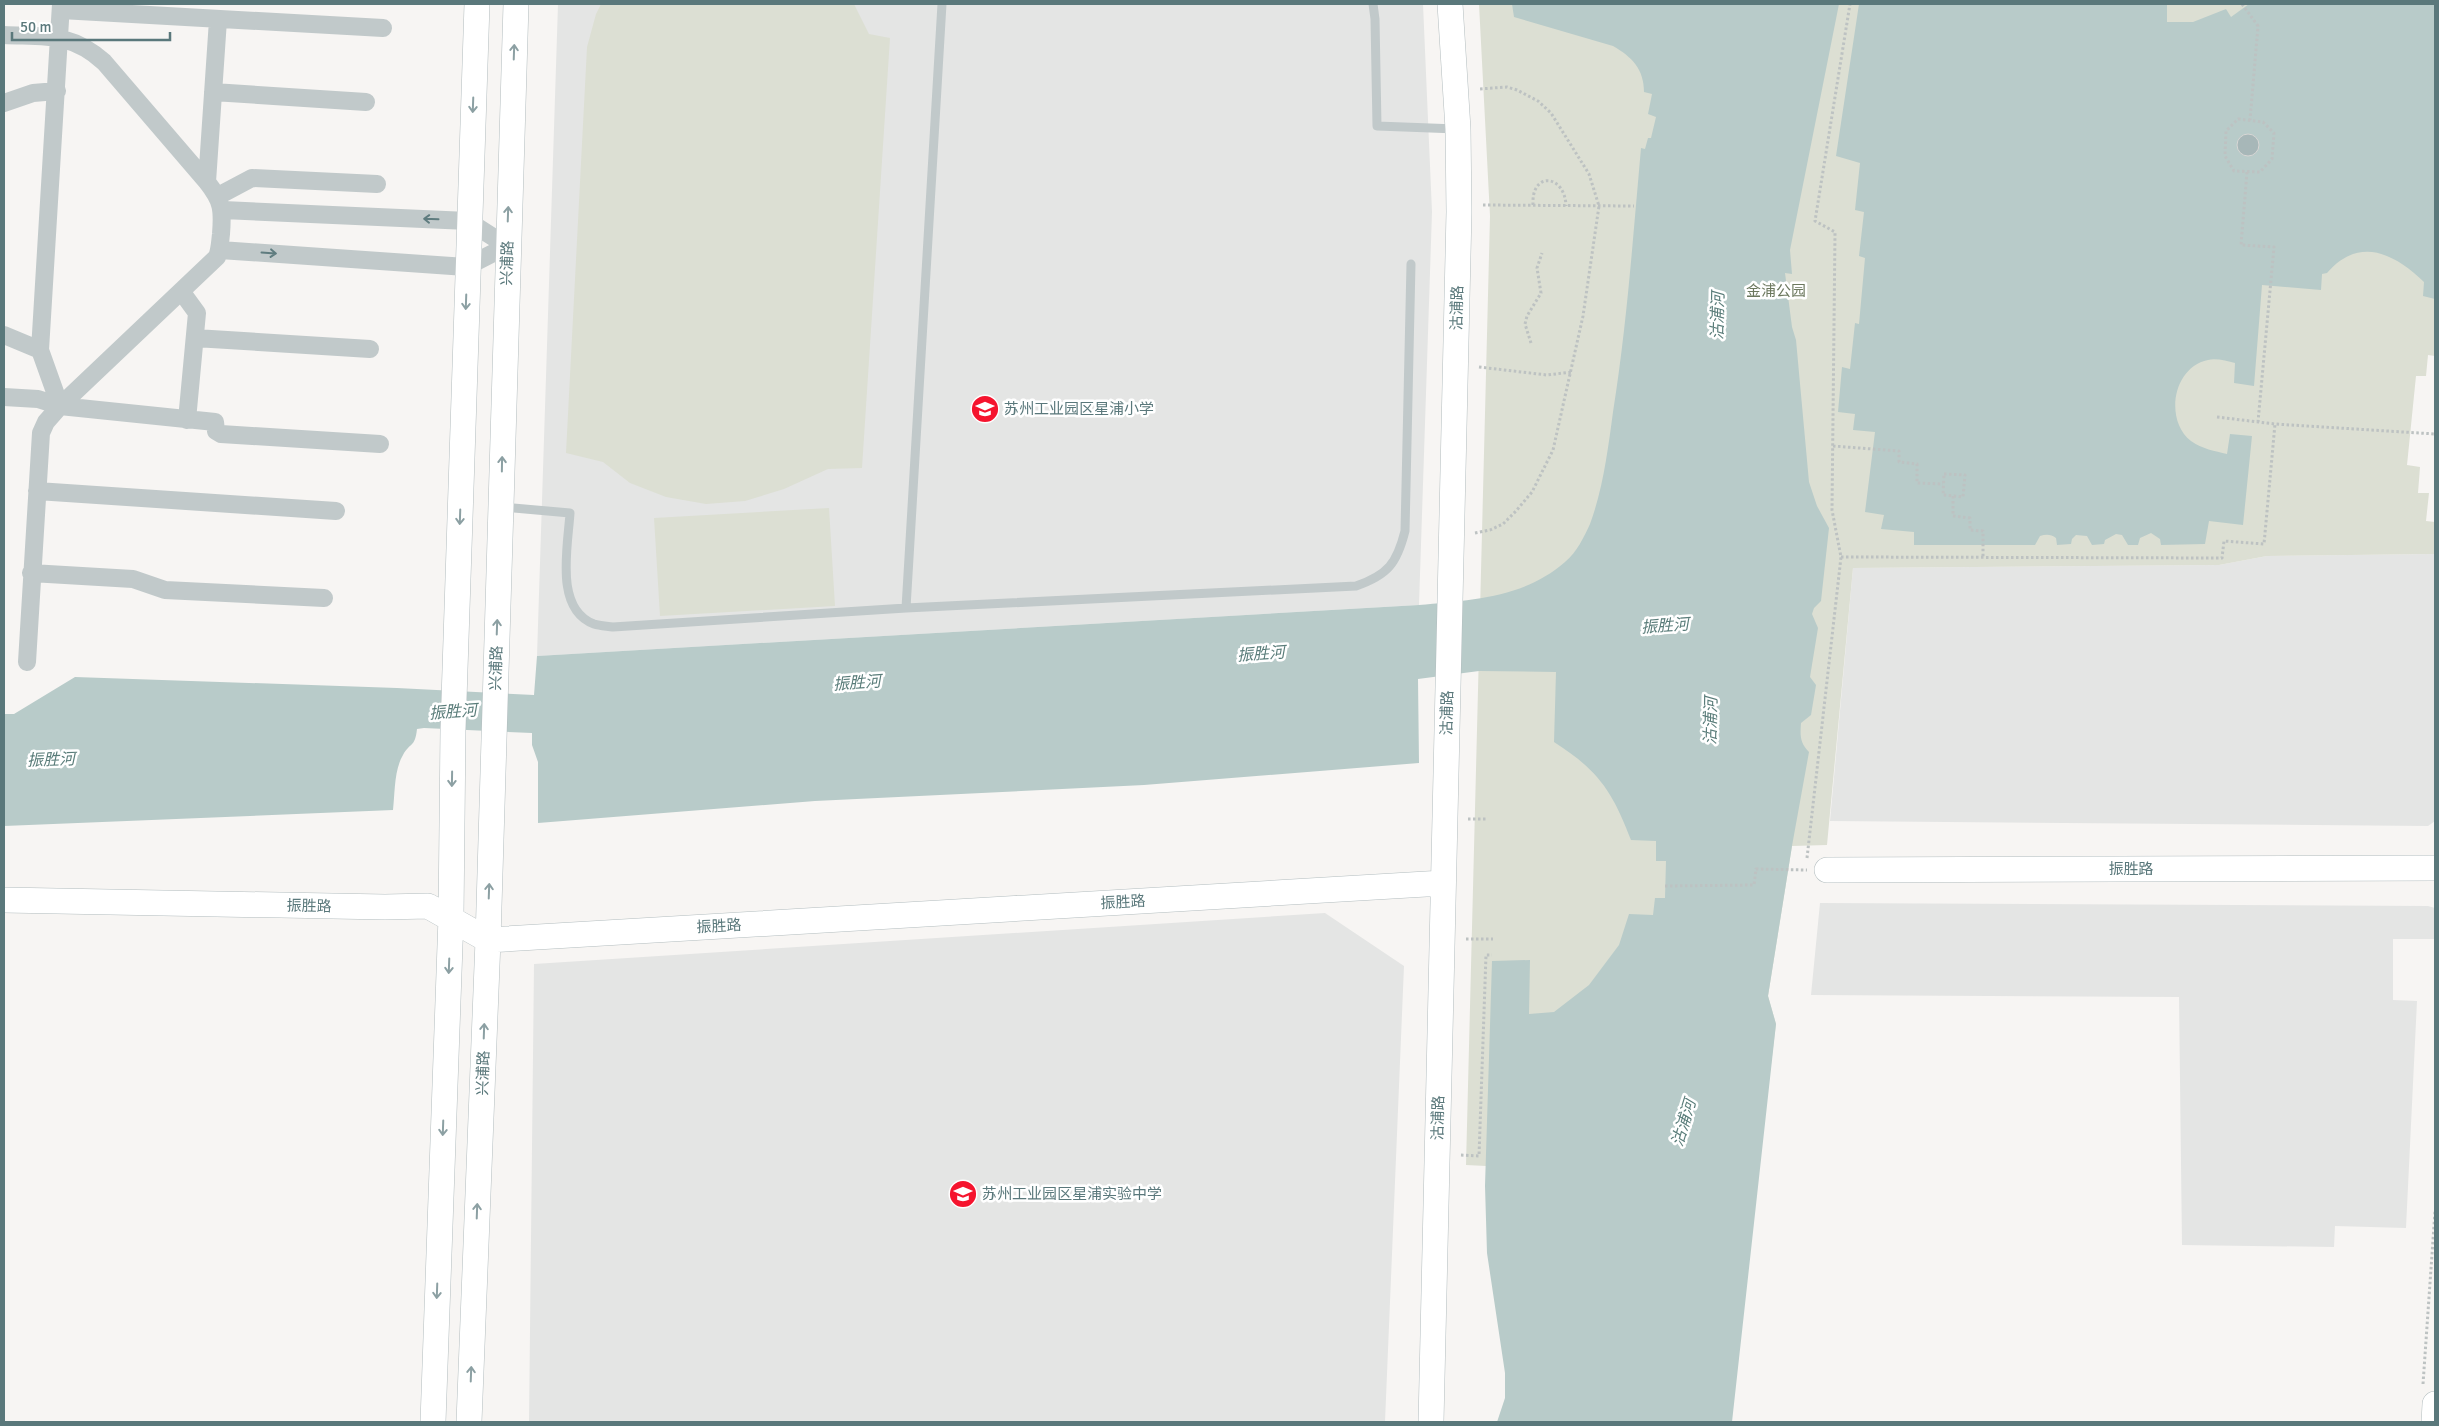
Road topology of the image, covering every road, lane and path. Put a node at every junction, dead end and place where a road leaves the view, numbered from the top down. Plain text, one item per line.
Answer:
1 (476, 4) edge
2 (516, 4) edge
3 (942, 4) edge
4 (1372, 4) edge
5 (1450, 4) edge
6 (1850, 4) edge
7 (2244, 5) edge
8 (61, 7) edge
9 (218, 20) junction
10 (383, 28) dead end
11 (4, 35) edge
12 (60, 38) junction
13 (1479, 89) dead end
14 (57, 92) junction
15 (213, 92) junction
16 (366, 102) dead end
17 (4, 103) edge
18 (2250, 120) junction
19 (1458, 129) junction
20 (2247, 172) junction
21 (377, 184) dead end
22 (216, 196) junction
23 (1483, 205) dead end
24 (1533, 205) junction
25 (1566, 206) junction
26 (1599, 206) junction
27 (1634, 206) dead end
28 (468, 221) junction
29 (507, 246) junction
30 (220, 250) junction
31 (1542, 253) dead end
32 (1411, 264) dead end
33 (466, 267) junction
34 (181, 291) junction
35 (4, 335) edge
36 (195, 338) junction
37 (1530, 344) dead end
38 (370, 349) dead end
39 (40, 350) junction
40 (1479, 367) dead end
41 (1572, 372) junction
42 (4, 396) edge
43 (60, 406) junction
44 (2217, 418) dead end
45 (187, 420) junction
46 (2258, 422) junction
47 (2275, 424) junction
48 (2435, 434) edge
49 (380, 444) dead end
50 (1833, 446) junction
51 (1944, 484) junction
52 (37, 491) junction
53 (1953, 496) junction
54 (501, 507) junction
55 (336, 511) dead end
56 (1475, 533) dead end
57 (1841, 557) junction
58 (1983, 557) junction
59 (31, 573) junction
60 (324, 598) dead end
61 (906, 608) junction
62 (27, 662) dead end
63 (1468, 819) dead end
64 (1488, 819) dead end
65 (2435, 868) edge
66 (1816, 870) junction
67 (1443, 883) junction
68 (1665, 886) dead end
69 (4, 900) edge
70 (451, 917) junction
71 (1466, 939) dead end
72 (1493, 939) dead end
73 (488, 940) junction
74 (1492, 955) dead end
75 (1461, 1155) dead end
76 (2435, 1210) edge
77 (2429, 1399) edge
78 (433, 1422) edge
79 (469, 1422) edge
80 (1431, 1422) edge
81 (2434, 1422) edge

1 -> 28 street
29 -> 2 street, 兴浦路
3 - 61 lane
4 - 19 lane
5 - 19 street, 沽浦路
6 - 50 path
7 - 18 path
8 - 9 street
8 - 12 street
9 - 10 street
9 - 15 street
11 - 12 street
12 - 14 street
12 - 22 street
13 - 26 path
14 - 17 street
14 - 39 street
15 - 16 street
15 - 22 street
18 - 20 path
18 - 20 path
19 - 67 street, 沽浦路
20 - 46 path
21 - 22 street
28 -> 22 street
22 - 30 street
23 - 24 path
24 - 25 path
24 - 25 path
25 - 26 path
26 - 27 path
26 - 41 path
28 - 29 street
28 - 33 street
29 - 33 street
54 -> 29 street, 兴浦路
30 -> 33 street
30 - 34 street
31 - 37 path
32 - 61 lane
33 -> 70 street
34 - 36 street
34 - 43 street
35 - 39 street
36 - 38 street
36 - 45 street
39 - 43 street
40 - 41 path
41 - 56 path
42 - 43 street
43 - 45 street
43 - 52 street
44 - 46 path
45 - 49 street
46 - 47 path
47 - 48 path
47 - 58 path
50 - 51 path
50 - 57 path
51 - 53 path
51 - 53 path
52 - 55 street
52 - 59 street
53 - 58 path
54 - 61 lane
73 -> 54 street, 兴浦路
57 - 58 path
57 - 66 path
59 - 60 street
59 - 62 street
63 - 64 path
65 - 66 street, 振胜路
66 - 68 path
67 - 73 street, 振胜路
67 - 80 street, 沽浦路
69 - 70 street, 振胜路
70 - 73 street, 振胜路
70 -> 78 street
71 - 72 path
79 -> 73 street, 兴浦路
74 - 75 path
76 - 77 path
77 - 81 street

